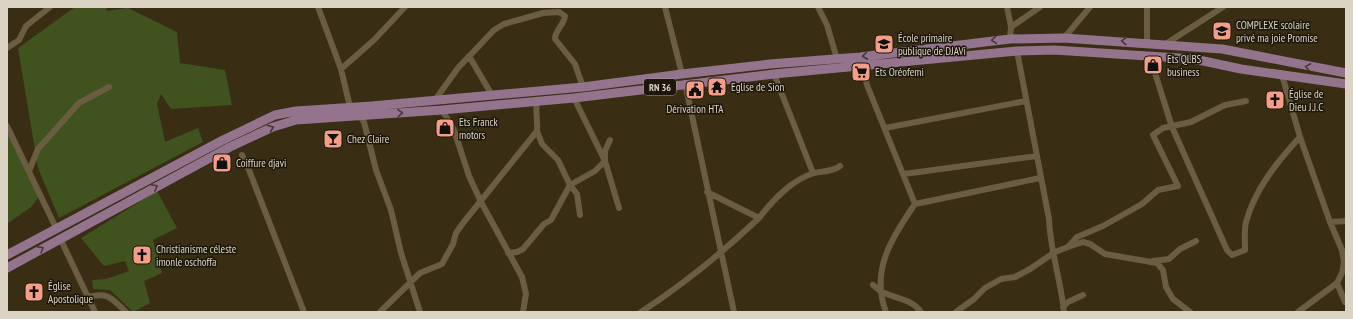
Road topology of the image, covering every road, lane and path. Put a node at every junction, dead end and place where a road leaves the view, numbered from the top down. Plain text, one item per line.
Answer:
1 (50, 7) edge
2 (318, 7) edge
3 (405, 7) edge
4 (665, 7) edge
5 (818, 7) edge
6 (1007, 7) edge
7 (1040, 7) edge
8 (1090, 7) edge
9 (1147, 7) edge
10 (1223, 7) edge
11 (1011, 27) junction
12 (1064, 38) junction
13 (1010, 39) junction
14 (1148, 43) junction
15 (1164, 45) junction
16 (7, 48) edge
17 (1017, 51) junction
18 (469, 56) junction
19 (1150, 57) junction
20 (837, 59) junction
21 (862, 66) junction
22 (341, 69) junction
23 (1346, 73) edge
24 (682, 74) junction
25 (774, 74) junction
26 (1282, 75) junction
27 (685, 84) junction
28 (1346, 84) edge
29 (109, 87) dead end
30 (583, 87) junction
31 (492, 95) junction
32 (574, 98) junction
33 (435, 100) junction
34 (1026, 101) junction
35 (1246, 101) dead end
36 (537, 102) junction
37 (350, 107) junction
38 (442, 110) junction
39 (359, 115) junction
40 (7, 126) edge
41 (1172, 127) junction
42 (885, 128) junction
43 (537, 131) junction
44 (1300, 137) junction
45 (610, 140) dead end
46 (242, 155) dead end
47 (1037, 156) junction
48 (605, 160) junction
49 (840, 166) dead end
50 (29, 170) junction
51 (813, 174) junction
52 (904, 174) junction
53 (1040, 178) junction
54 (570, 185) junction
55 (708, 192) junction
56 (481, 202) junction
57 (915, 204) junction
58 (619, 208) dead end
59 (580, 215) dead end
60 (759, 218) junction
61 (1346, 220) edge
62 (1330, 222) junction
63 (58, 234) junction
64 (1196, 241) dead end
65 (1068, 247) junction
66 (1054, 252) junction
67 (721, 253) junction
68 (508, 254) junction
69 (7, 255) edge
70 (1138, 259) junction
71 (7, 268) edge
72 (1344, 273) edge
73 (411, 282) junction
74 (1337, 283) junction
75 (873, 285) dead end
76 (880, 293) junction
77 (1083, 295) dead end
78 (88, 297) junction
79 (1345, 302) dead end
80 (1063, 310) edge
81 (960, 311) edge
82 (95, 312) edge
83 (126, 312) edge
84 (304, 312) edge
85 (380, 312) edge
86 (420, 312) edge
87 (524, 312) edge
88 (641, 312) edge
89 (734, 312) edge
90 (886, 312) edge
91 (921, 312) edge
92 (1190, 312) edge
93 (1298, 312) edge

1 - 16 street
2 - 22 street
3 - 22 street
4 - 24 street
5 - 20 street
6 - 11 street
7 - 11 street
8 - 12 street
9 - 14 street
10 - 15 street
11 - 13 street
12 - 13 main road, RN 36
14 -> 12 main road, RN 36
13 -> 20 main road, RN 36
14 - 15 main road, RN 36
23 -> 15 main road, RN 36
17 - 19 main road, RN 36
17 - 21 main road, RN 36
17 - 34 street
18 - 30 street
18 - 31 street
18 - 33 street
19 - 26 main road, RN 36
19 - 41 street
20 - 24 main road, RN 36
21 - 25 main road, RN 36
21 - 42 street
22 - 37 street
24 - 30 main road, RN 36
25 - 27 main road, RN 36
25 - 51 street
26 - 28 main road, RN 36
26 - 44 street
27 - 32 main road, RN 36
27 - 55 street
29 - 50 street
30 - 31 main road, RN 36
31 - 33 main road, RN 36
32 - 36 main road, RN 36
32 - 48 street
33 - 37 main road, RN 36
34 - 42 street
34 - 47 street
35 - 41 street
36 - 38 main road, RN 36
36 - 43 street
37 - 63 main road, RN 36
39 -> 38 main road, RN 36
38 - 56 street
63 -> 39 main road, RN 36
39 - 73 street
40 - 50 street
41 - 44 street
41 - 65 street
42 - 52 street
43 - 54 street
43 - 56 street
44 - 62 street
45 - 48 street
46 - 84 street
47 - 52 street
47 - 53 street
48 - 54 street
48 - 58 street
49 - 51 street
50 - 63 street
51 - 60 street
52 - 57 street
53 - 57 street
53 - 66 street
54 - 59 street
54 - 68 street
55 - 60 street
55 - 67 street
56 - 68 street
56 - 73 street
57 - 76 street
60 - 67 street
61 - 62 street
62 - 72 street
63 - 69 main road, RN 36
71 -> 63 main road, RN 36
63 - 78 street
64 - 70 street
65 - 66 street
65 - 70 street
66 - 80 street
66 - 81 street
67 - 88 street
67 - 89 street
68 - 87 street
70 - 92 street
72 - 74 street
73 - 85 street
73 - 86 street
74 - 79 street
74 - 93 street
75 - 76 street
76 - 90 street
76 - 91 street
77 - 80 street
78 - 82 street
78 - 83 street

